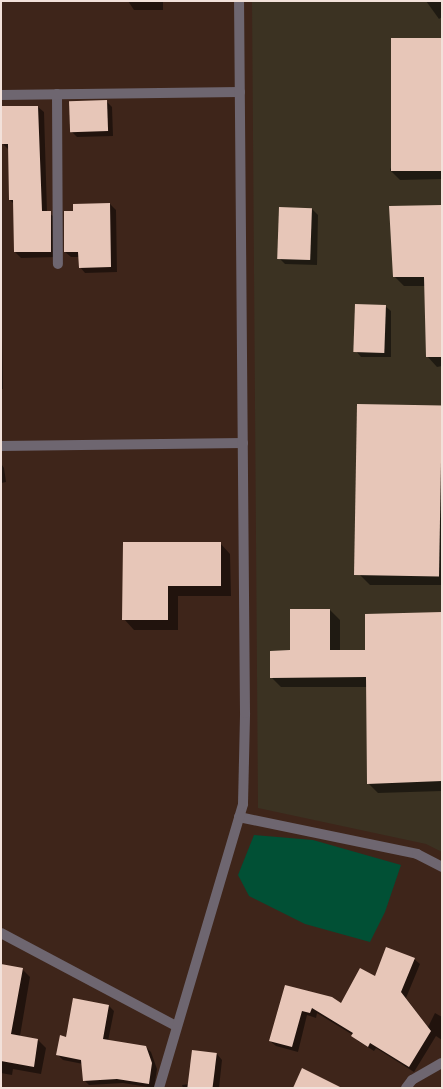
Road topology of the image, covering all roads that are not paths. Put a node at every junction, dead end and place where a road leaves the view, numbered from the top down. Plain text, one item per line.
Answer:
1 (239, 1) edge
2 (240, 92) junction
3 (57, 94) junction
4 (1, 95) edge
5 (58, 264) dead end
6 (242, 443) junction
7 (1, 446) edge
8 (240, 817) junction
9 (442, 867) edge
10 (1, 934) edge
11 (176, 1026) junction
12 (442, 1062) edge
13 (159, 1088) edge
14 (406, 1088) edge

1 - 2 street
2 - 3 street
2 - 6 street
3 - 4 street
3 - 5 street
6 - 7 street
6 - 8 street
8 - 9 street
8 - 11 street
10 - 11 street
11 - 13 street
12 - 14 street

